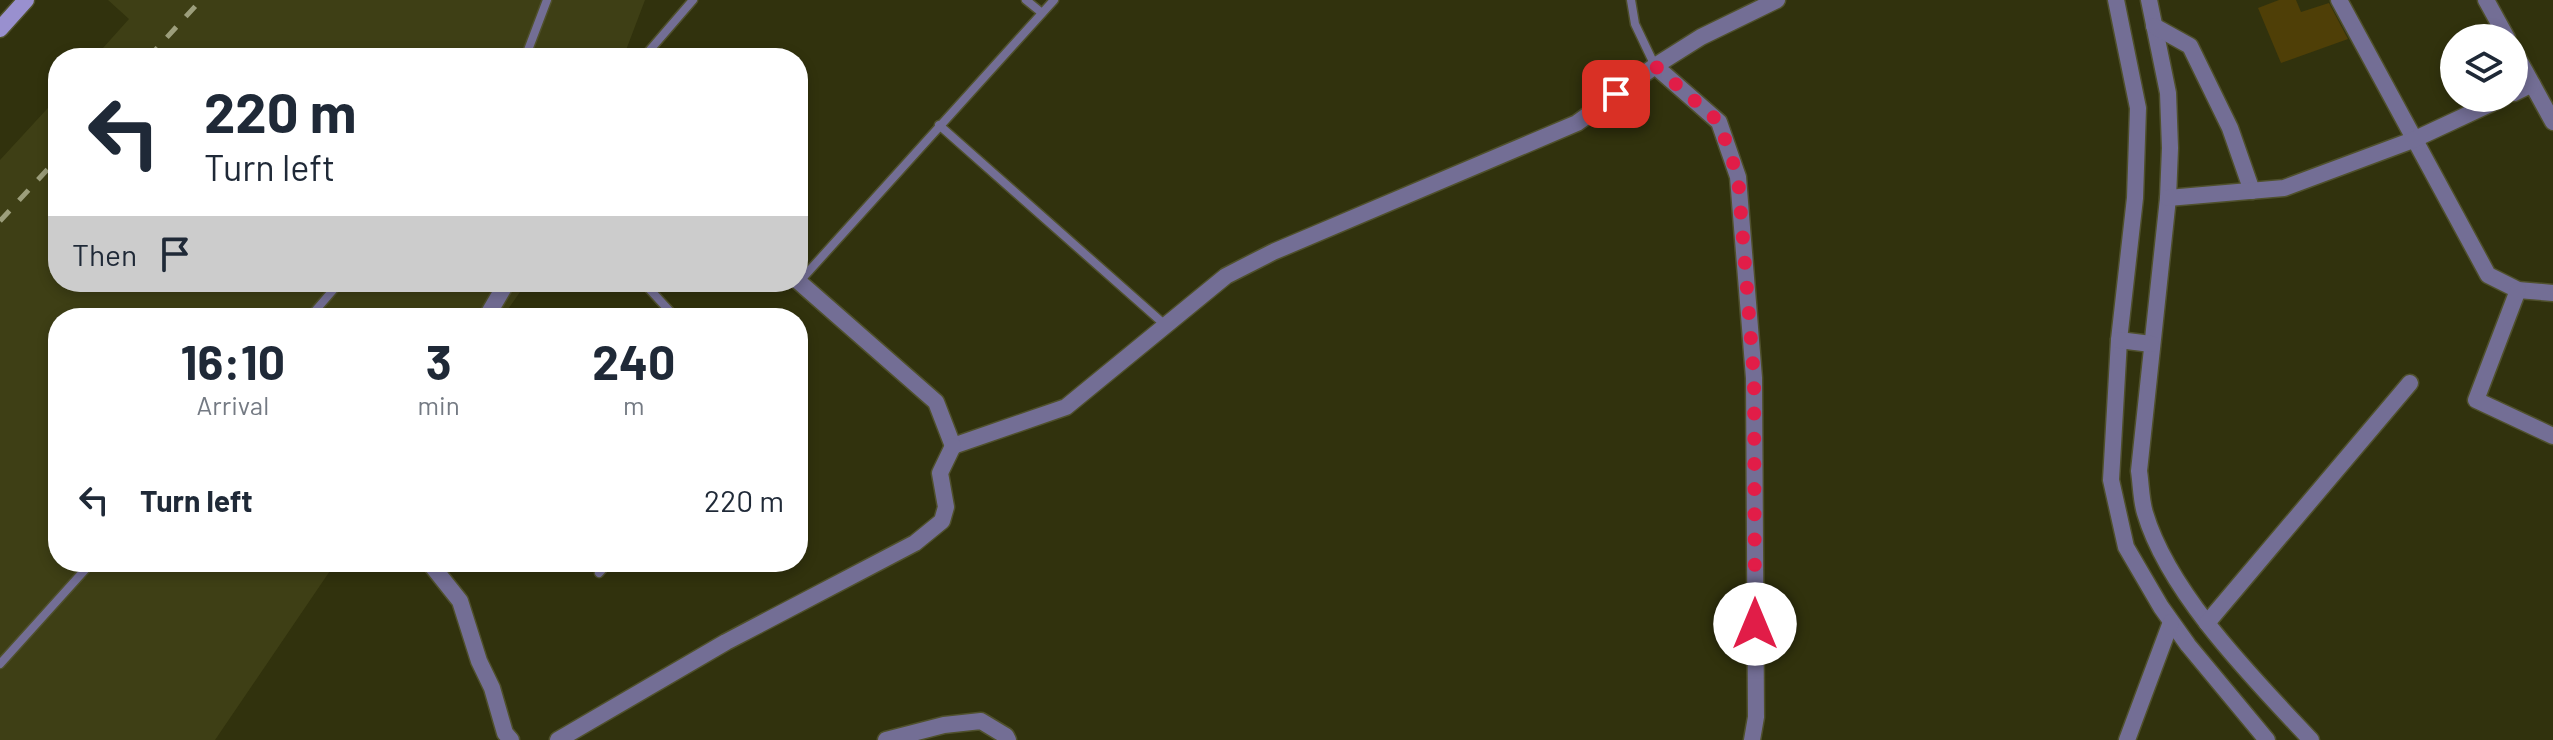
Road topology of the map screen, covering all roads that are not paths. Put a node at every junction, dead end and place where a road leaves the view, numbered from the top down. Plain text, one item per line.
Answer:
1 (26, 0) edge
2 (547, 0) edge
3 (693, 0) edge
4 (1026, 0) edge
5 (1054, 0) edge
6 (1631, 0) edge
7 (1777, 0) edge
8 (2116, 0) edge
9 (2149, 0) edge
10 (2339, 0) edge
11 (2486, 0) edge
12 (1042, 13) junction
13 (2499, 24) edge
14 (2154, 26) junction
15 (0, 29) edge
16 (529, 48) edge
17 (652, 48) edge
18 (1655, 66) junction
19 (2528, 77) edge
20 (2532, 84) junction
21 (2528, 86) edge
22 (2473, 112) edge
23 (2553, 122) edge
24 (939, 125) junction
25 (2413, 140) junction
26 (2252, 191) junction
27 (2168, 198) junction
28 (808, 271) edge
29 (808, 289) edge
30 (2518, 290) junction
31 (331, 292) edge
32 (652, 292) edge
33 (2553, 293) edge
34 (318, 308) edge
35 (667, 308) edge
36 (1164, 324) junction
37 (2119, 340) junction
38 (2151, 344) junction
39 (2410, 383) dead end
40 (2553, 436) edge
41 (953, 446) junction
42 (83, 572) edge
43 (437, 572) edge
44 (2171, 622) junction
45 (2207, 623) junction
46 (0, 664) edge
47 (511, 740) edge
48 (558, 740) edge
49 (886, 740) edge
50 (1008, 740) edge
51 (1752, 740) edge
52 (2127, 740) edge
53 (2267, 740) edge
54 (2311, 740) edge

1 - 15 main road
2 - 16 lane
3 - 17 lane
4 - 12 lane
5 - 12 lane
6 - 18 lane
7 - 18 street
8 - 37 street
9 - 14 street
10 - 25 street
11 - 13 street
12 - 24 lane
14 - 26 street
14 - 27 street
18 - 36 street
18 - 51 street
19 - 20 street
20 - 21 street
20 - 23 street
22 - 25 street
24 - 28 lane
24 - 36 lane
25 - 26 street
25 - 30 street
26 - 27 street
27 - 38 street
29 - 41 street
30 - 33 street
30 - 40 street
31 - 34 lane
32 - 35 lane
36 - 41 street
37 - 38 street
37 - 44 street
38 - 45 street
39 - 45 street
41 - 48 street
42 - 46 lane
43 - 47 street
44 - 52 street
44 - 53 street
45 - 54 street
49 - 50 street

